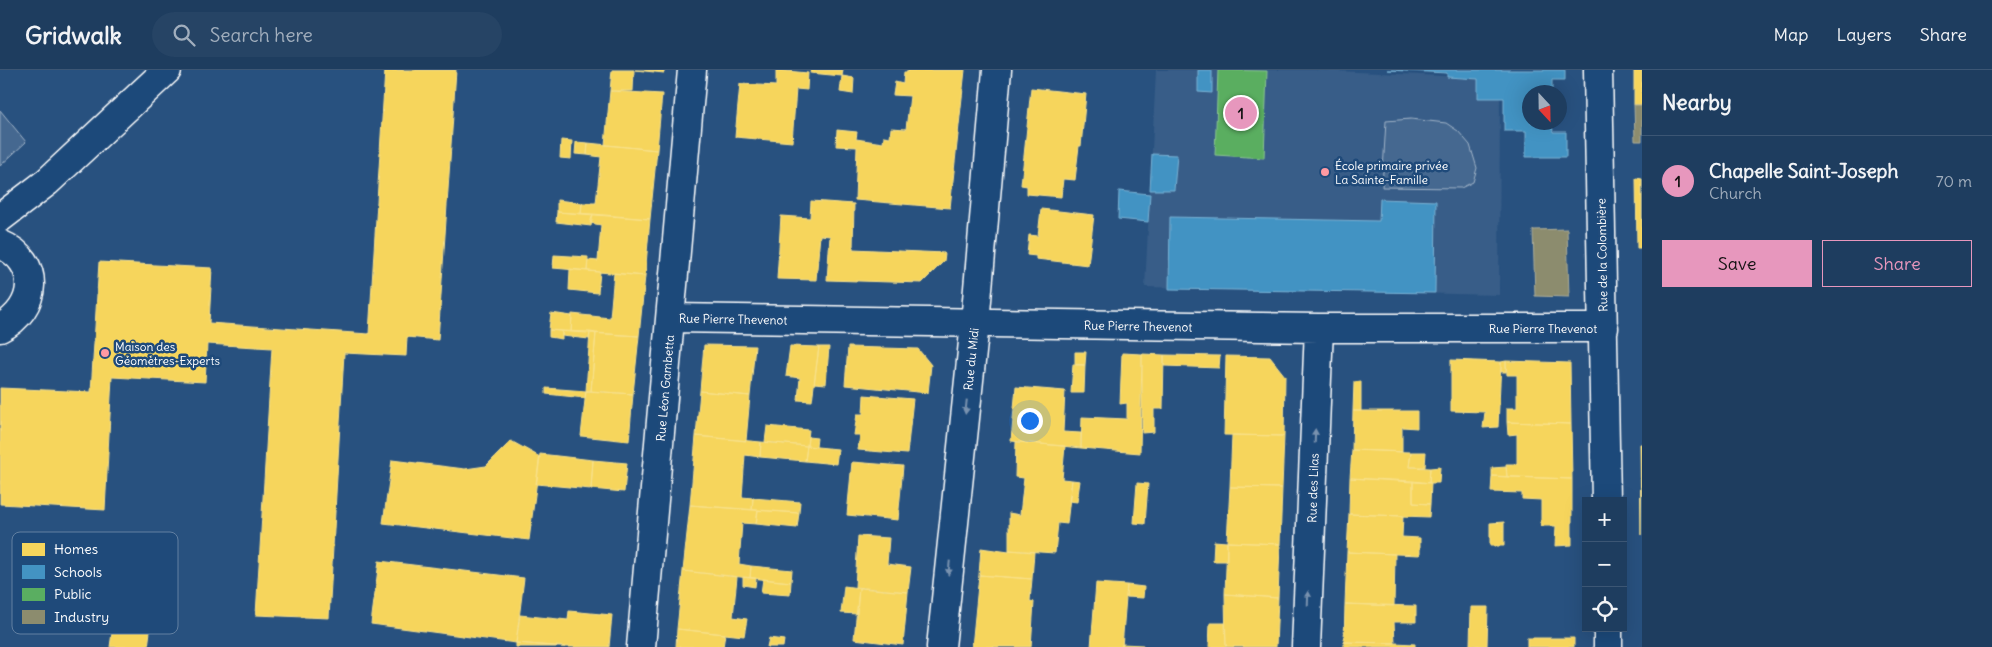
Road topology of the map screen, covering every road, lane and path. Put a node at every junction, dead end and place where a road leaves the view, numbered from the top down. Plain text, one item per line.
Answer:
1 (167, 70) edge
2 (692, 70) edge
3 (997, 70) edge
4 (1598, 70) edge
5 (0, 218) edge
6 (0, 244) edge
7 (672, 318) junction
8 (975, 323) junction
9 (0, 328) edge
10 (1319, 328) junction
11 (1604, 328) junction
12 (1606, 497) edge
13 (1608, 632) edge
14 (641, 647) edge
15 (941, 647) edge
16 (1306, 647) edge
17 (1608, 647) edge

1 - 5 street
2 - 7 street, Rue Léon Gambetta
3 - 8 street, Rue du Midi
4 - 11 street, Rue de la Colombière
6 - 9 street
7 - 8 street, Rue Pierre Thevenot
7 - 14 street, Rue Léon Gambetta
8 - 10 street, Rue Pierre Thevenot
8 -> 15 street, Rue du Midi
10 - 11 street, Rue Pierre Thevenot
16 -> 10 street, Rue des Lilas
11 - 12 street, Rue de la Colombière
13 - 17 street

